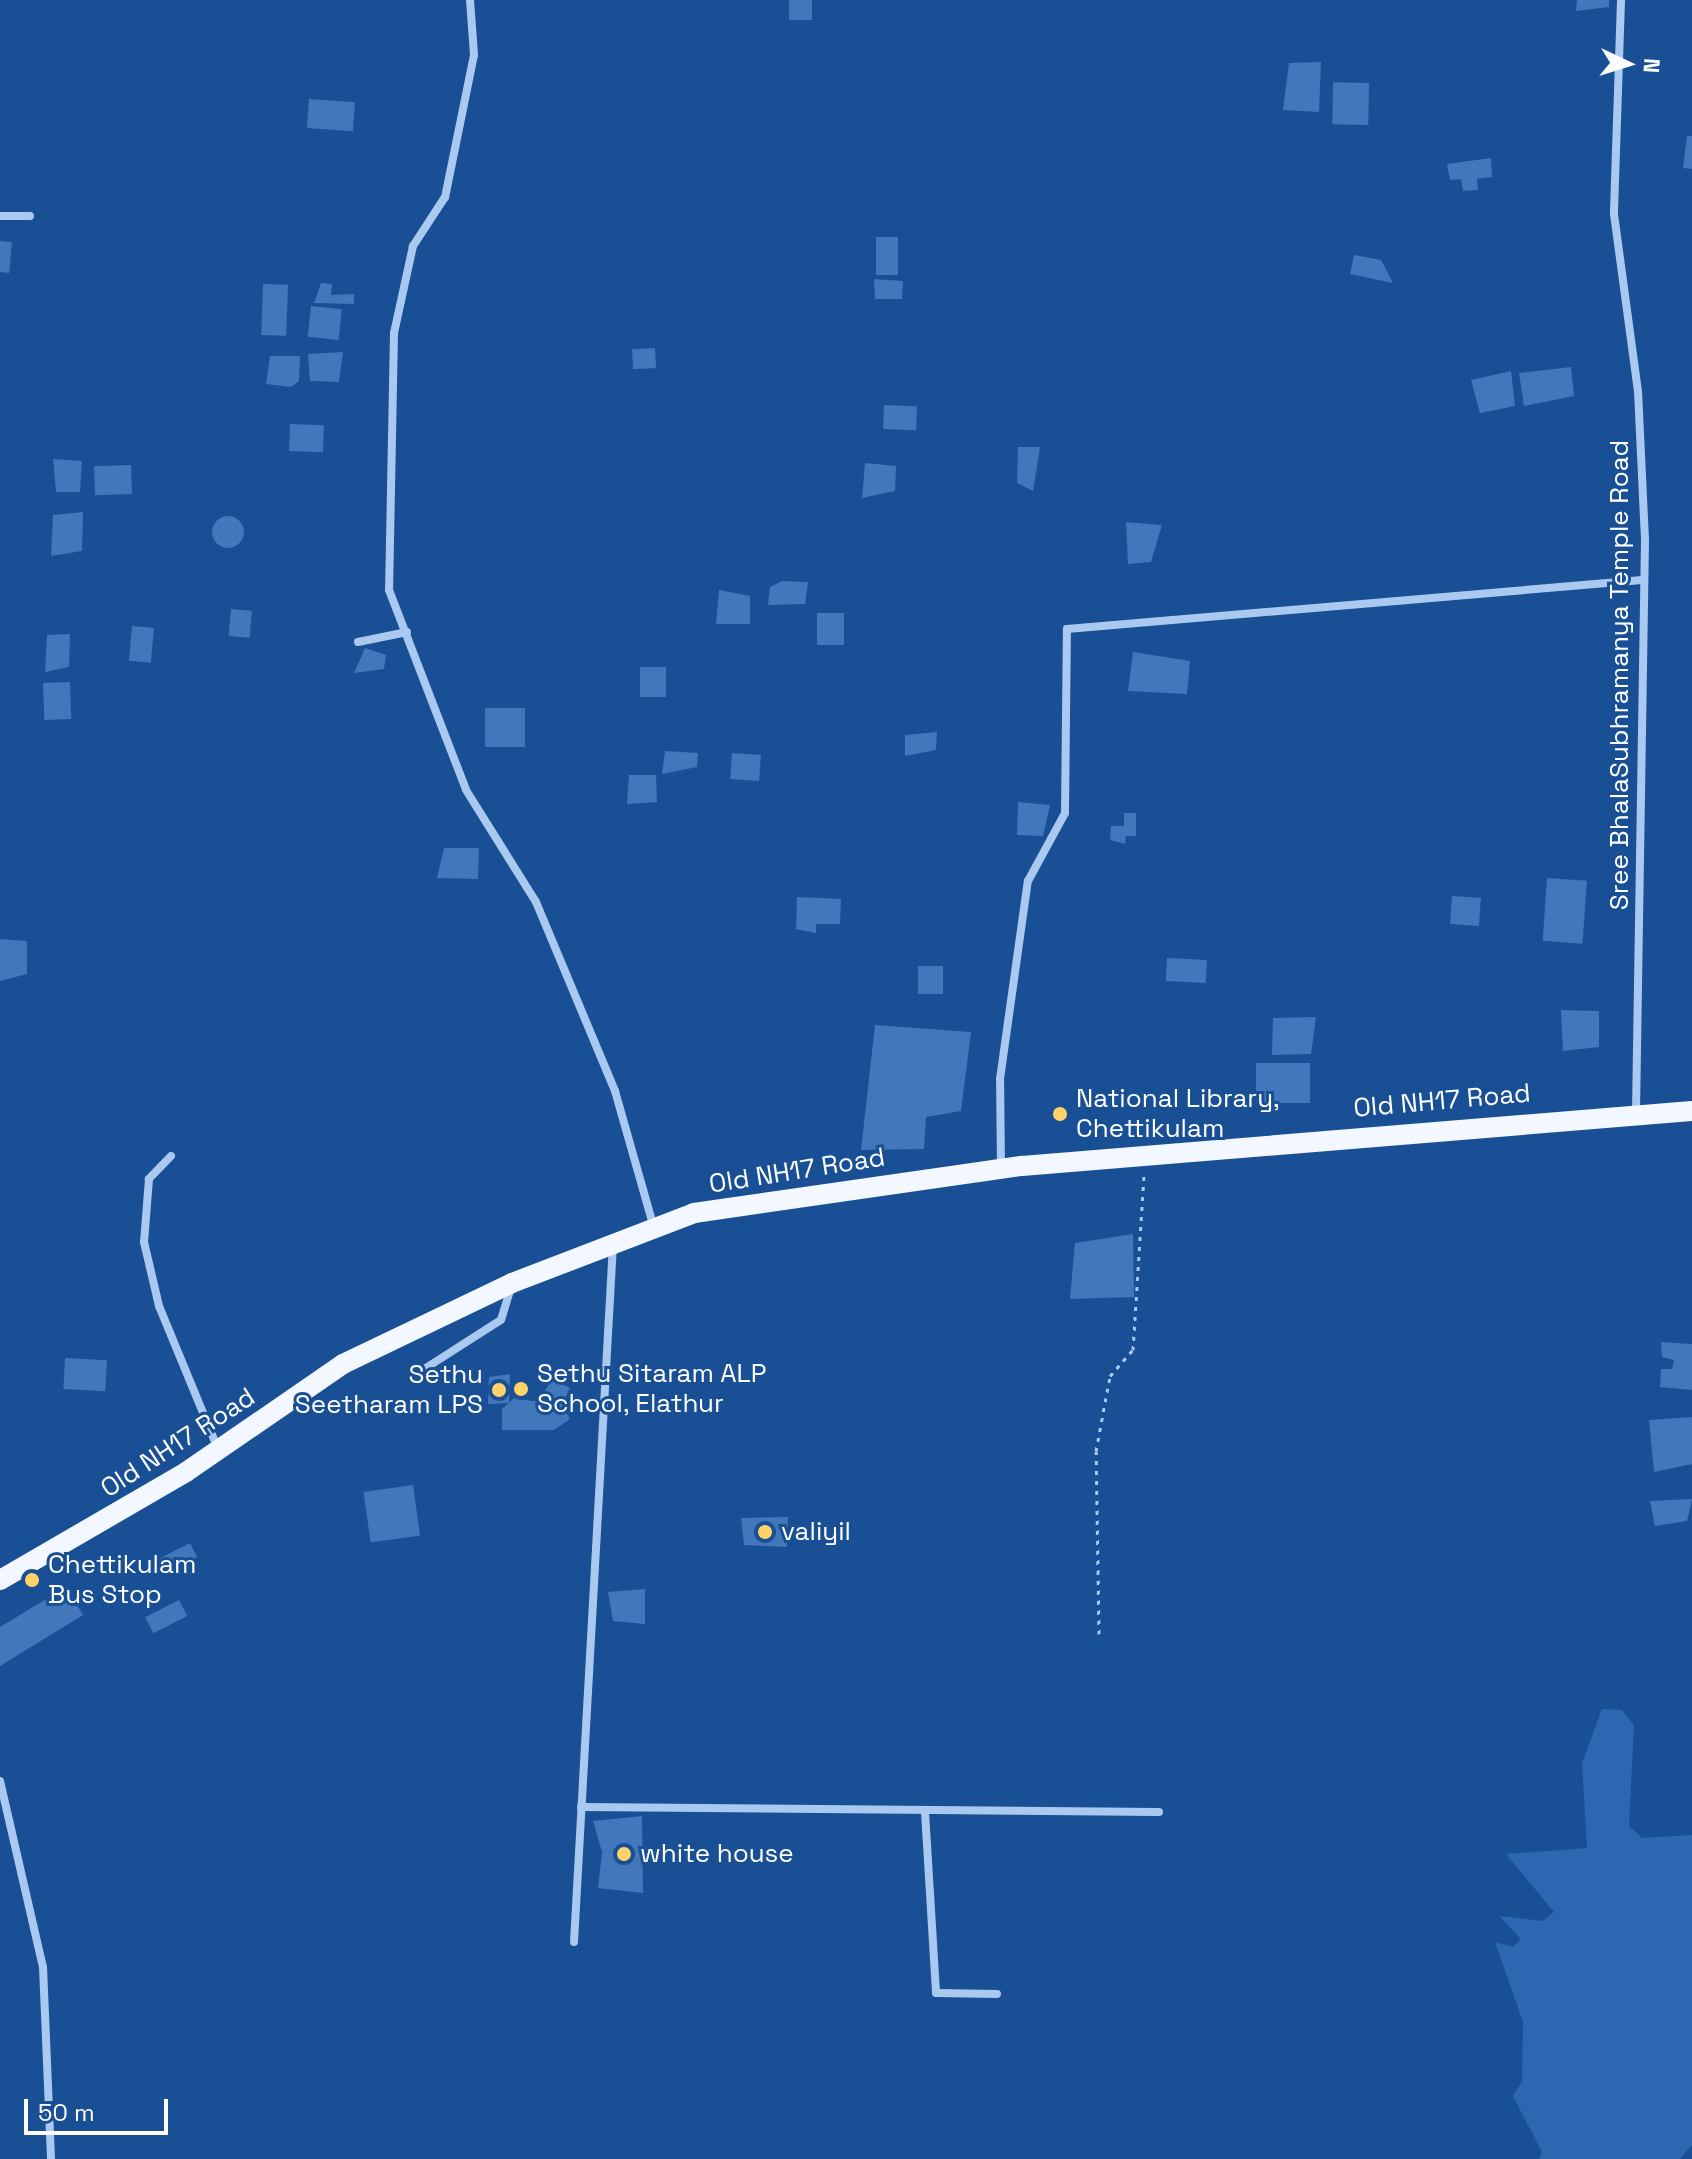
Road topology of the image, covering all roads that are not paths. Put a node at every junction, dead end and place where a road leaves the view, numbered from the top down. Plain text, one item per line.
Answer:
1 (470, 0) edge
2 (1621, 0) edge
3 (1629, 90) dead end
4 (1618, 91) junction
5 (0, 216) edge
6 (30, 216) dead end
7 (1642, 580) junction
8 (407, 632) junction
9 (358, 642) dead end
10 (1692, 1111) edge
11 (1636, 1112) junction
12 (171, 1156) dead end
13 (1001, 1169) junction
14 (654, 1229) junction
15 (613, 1244) junction
16 (512, 1283) junction
17 (418, 1373) dead end
18 (218, 1450) junction
19 (0, 1580) edge
20 (0, 1781) edge
21 (581, 1807) junction
22 (925, 1812) junction
23 (1159, 1812) dead end
24 (574, 1942) dead end
25 (997, 1994) dead end
26 (51, 2159) edge

1 - 8 street
2 - 4 street, Sree BhalaSubhramanya Temple Road
3 - 4 street
4 - 7 street, Sree BhalaSubhramanya Temple Road
5 - 6 street
7 - 11 street, Sree BhalaSubhramanya Temple Road
7 - 13 street
8 - 9 street
8 - 14 street
10 - 11 main road, Old NH17 Road
11 - 13 main road, Old NH17 Road
12 - 18 street
13 - 14 main road, Old NH17 Road
14 - 15 main road, Old NH17 Road
15 - 16 main road, Old NH17 Road
15 - 21 street
16 - 17 street
16 - 18 main road, Old NH17 Road
18 - 19 main road, Old NH17 Road
20 - 26 street
21 - 22 street
21 - 24 street
22 - 23 street
22 - 25 street

